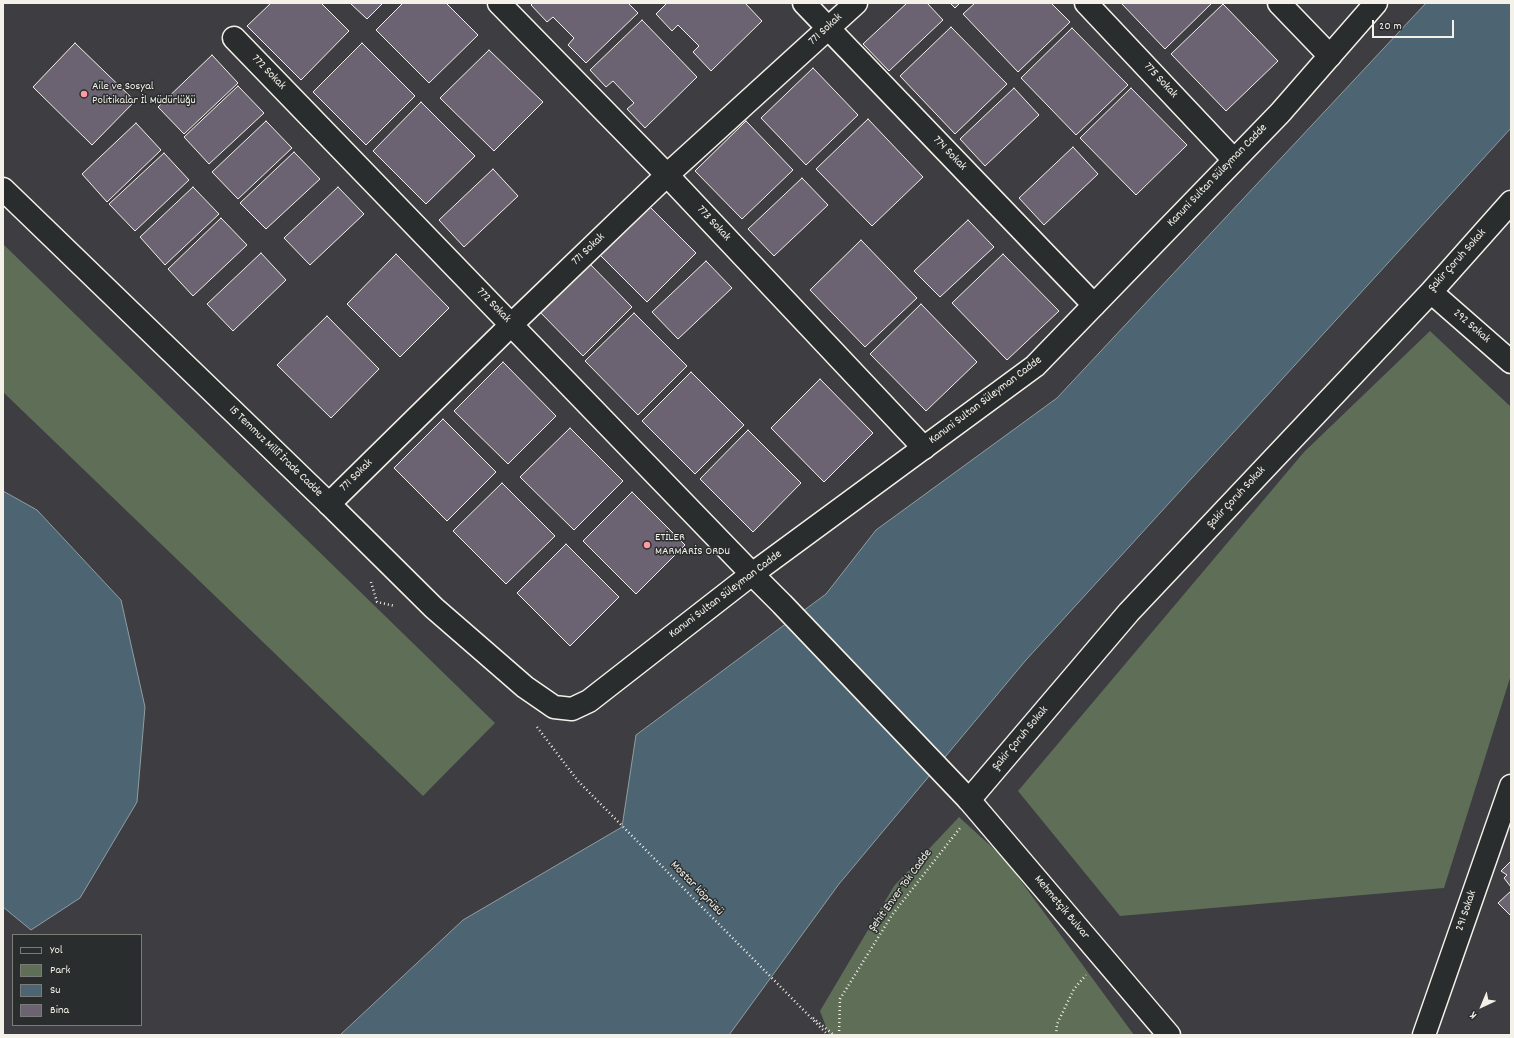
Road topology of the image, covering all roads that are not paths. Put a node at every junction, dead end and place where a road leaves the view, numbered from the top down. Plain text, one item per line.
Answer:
1 (499, 3) edge
2 (804, 3) edge
3 (856, 3) edge
4 (1086, 3) edge
5 (1279, 3) edge
6 (1376, 3) edge
7 (829, 28) junction
8 (234, 38) dead end
9 (1330, 56) junction
10 (1234, 160) junction
11 (667, 175) junction
12 (3, 189) edge
13 (1511, 202) edge
14 (1431, 292) junction
15 (1094, 305) junction
16 (511, 325) junction
17 (1511, 362) edge
18 (924, 448) junction
19 (329, 504) junction
20 (752, 574) junction
21 (554, 707) joint
22 (1511, 786) edge
23 (973, 804) junction
24 (1170, 1035) edge
25 (1424, 1035) edge

1 - 11 street, 773 Sokak
2 - 7 street, 774 Sokak
3 - 7 street, 771 Sokak
4 - 10 street, 775 Sokak
5 - 9 street
6 - 9 street, Kanuni Sultan Süleyman Cadde
7 - 11 street, 771 Sokak
7 - 15 street, 774 Sokak
8 - 16 street, 772 Sokak
9 - 10 street, Kanuni Sultan Süleyman Cadde
10 - 15 street, Kanuni Sultan Süleyman Cadde
11 - 16 street, 771 Sokak
11 - 18 street, 773 Sokak
12 - 19 street, 15 Temmuz Millî İrade Cadde
13 - 14 street, Şakir Çoruh Sokak
14 - 17 street, 292 Sokak
14 - 23 street, Şakir Çoruh Sokak
15 - 18 street, Kanuni Sultan Süleyman Cadde
16 - 19 street, 771 Sokak
16 - 20 street, 772 Sokak
18 - 20 street, Kanuni Sultan Süleyman Cadde
19 - 21 street, 15 Temmuz Millî İrade Cadde
20 - 21 street, Kanuni Sultan Süleyman Cadde
20 - 23 street, Mehmetçik Bulvar
22 - 25 street, 291 Sokak
23 - 24 street, Mehmetçik Bulvar

